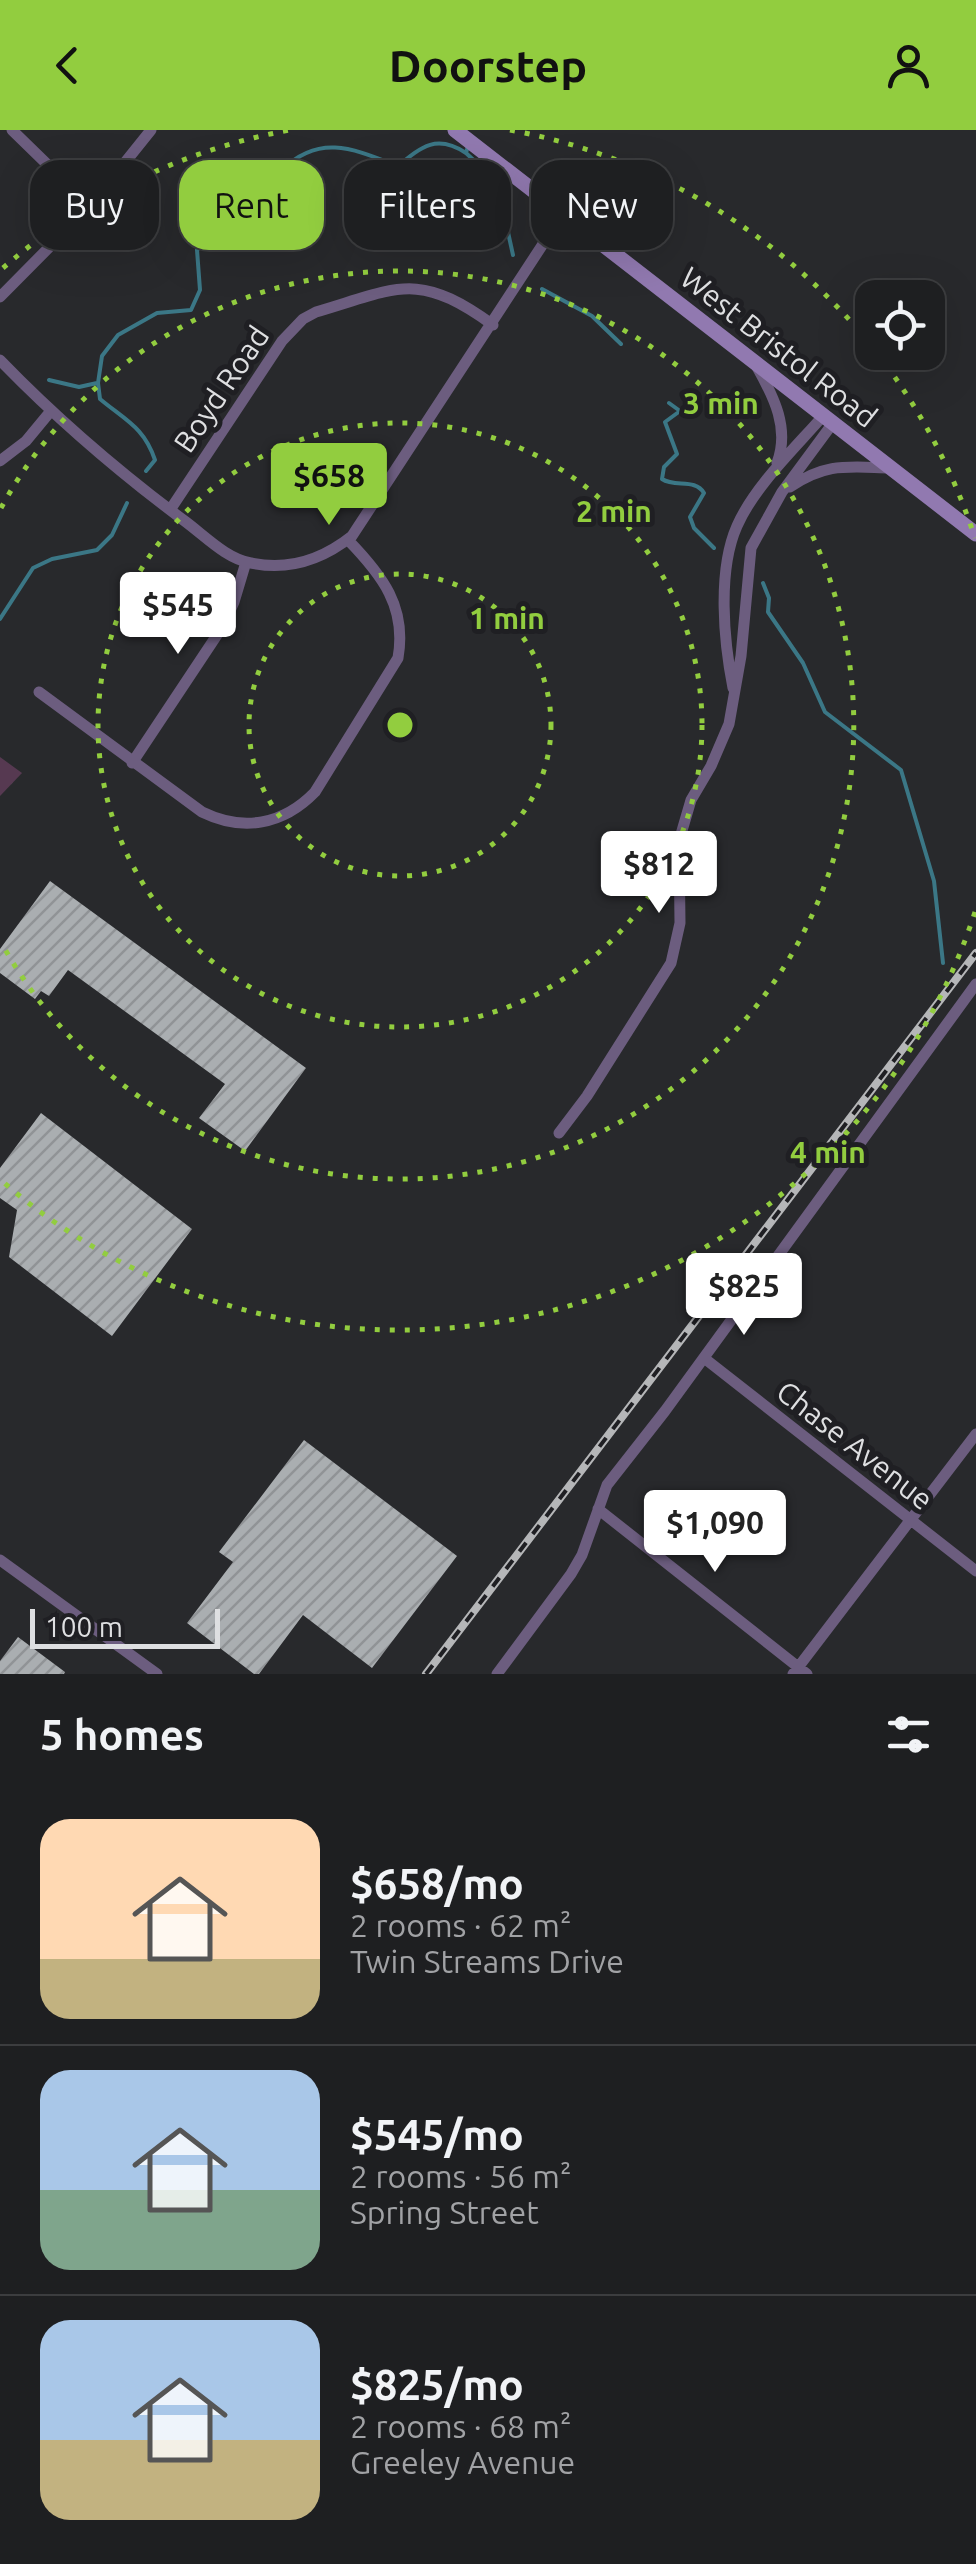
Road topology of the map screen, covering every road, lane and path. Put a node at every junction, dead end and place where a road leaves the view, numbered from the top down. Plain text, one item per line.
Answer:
1 (12, 130) edge
2 (151, 130) edge
3 (454, 130) edge
4 (43, 160) edge
5 (127, 160) edge
6 (531, 191) edge
7 (46, 250) edge
8 (540, 250) edge
9 (608, 250) edge
10 (0, 297) edge
11 (493, 325) junction
12 (0, 360) edge
13 (756, 364) junction
14 (50, 412) junction
15 (828, 420) junction
16 (0, 461) edge
17 (891, 468) junction
18 (772, 475) junction
19 (782, 492) junction
20 (170, 510) junction
21 (976, 534) edge
22 (348, 540) junction
23 (246, 562) junction
24 (39, 692) dead end
25 (734, 692) junction
26 (132, 763) junction
27 (976, 984) edge
28 (558, 1133) dead end
29 (704, 1358) junction
30 (976, 1434) edge
31 (598, 1509) junction
32 (910, 1520) junction
33 (0, 1560) edge
34 (976, 1571) edge
35 (799, 1672) edge
36 (154, 1673) edge
37 (500, 1673) edge

1 - 4 street
2 - 5 street
3 - 6 main road, West Bristol Road
7 - 10 street
8 - 11 street
9 - 13 main road, West Bristol Road
11 - 20 street, Boyd Road
11 - 22 street
12 - 14 street
13 - 15 main road, West Bristol Road
13 - 18 street
14 - 16 street
14 - 20 street
15 - 17 main road, West Bristol Road
15 - 18 street
15 - 19 street
17 - 19 street
17 - 21 main road, West Bristol Road
18 - 25 street
19 - 25 street
20 - 23 street
22 - 23 street
22 - 26 street
23 - 26 street
24 - 26 street
25 - 28 street
27 - 29 street
29 - 31 street
29 - 32 street, Chase Avenue
30 - 32 street
31 - 35 street
31 - 37 street
32 - 34 street, Chase Avenue
32 - 35 street
33 - 36 street

